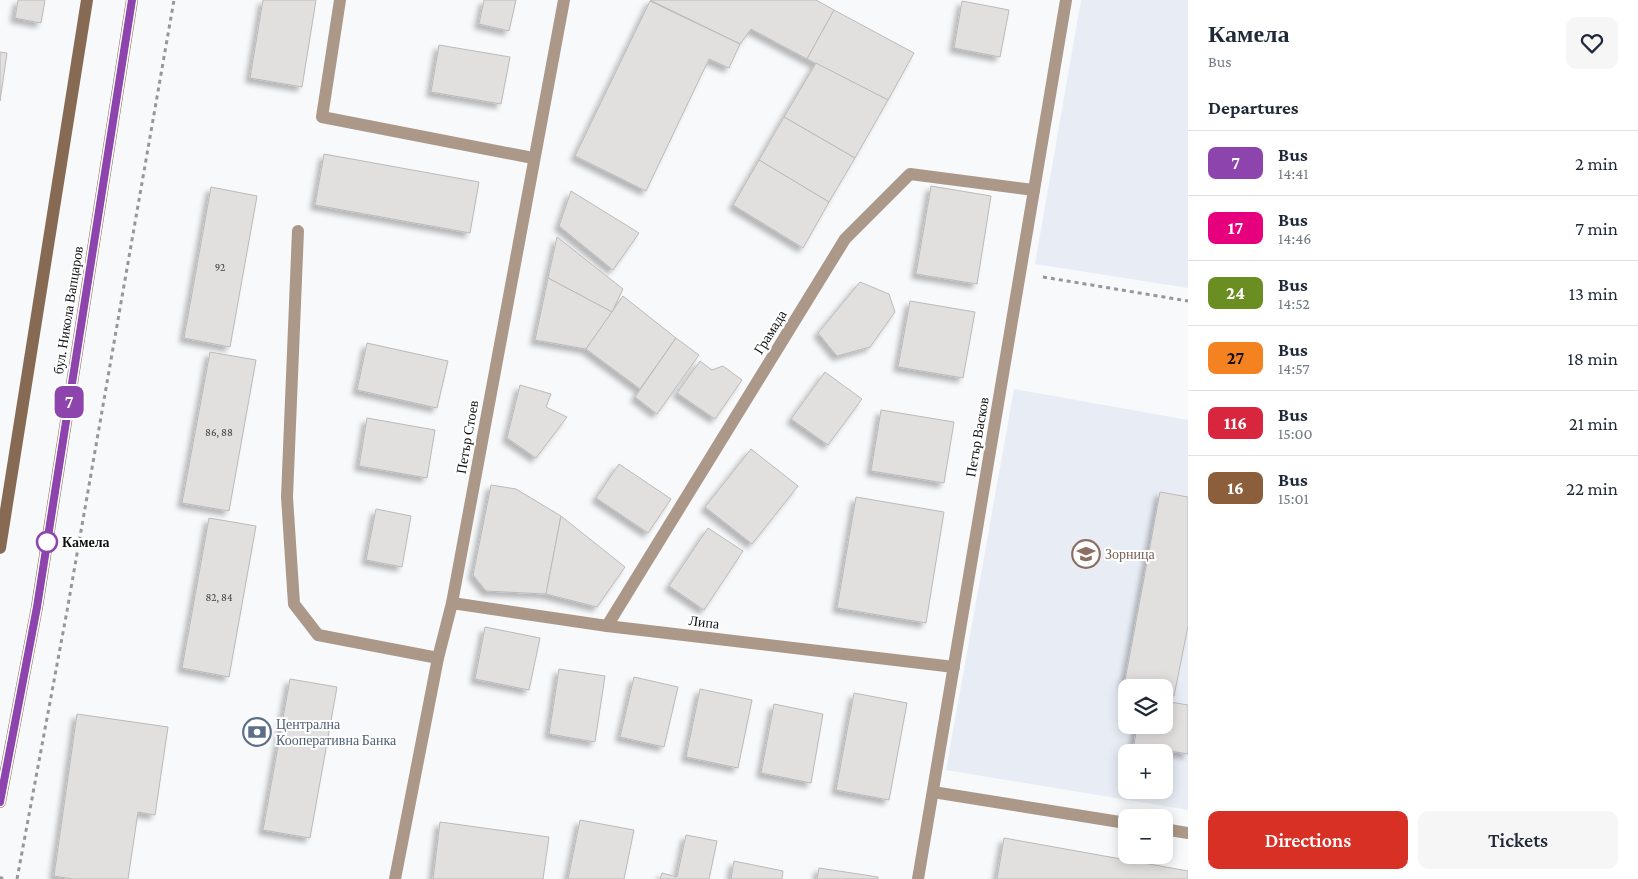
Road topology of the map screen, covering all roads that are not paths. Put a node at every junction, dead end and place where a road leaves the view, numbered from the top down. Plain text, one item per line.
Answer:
1 (87, 0) edge
2 (132, 0) edge
3 (340, 0) edge
4 (564, 0) edge
5 (1066, 0) edge
6 (533, 158) junction
7 (1034, 190) junction
8 (298, 231) dead end
9 (0, 548) edge
10 (452, 603) junction
11 (606, 626) junction
12 (438, 658) junction
13 (954, 667) junction
14 (933, 792) junction
15 (0, 802) edge
16 (1118, 822) edge
17 (1173, 830) edge
18 (1188, 832) edge
19 (395, 879) edge
20 (918, 879) edge

1 - 9 street
2 - 15 street, бул. Никола Вапцаров
3 - 6 street
4 - 6 street, Петър Стоев
5 - 7 street, Петър Васков
6 - 10 street, Петър Стоев
7 - 11 street, Грамада
7 - 13 street, Петър Васков
8 - 12 street
10 - 11 street, Липа
10 - 12 street, Петър Стоев
11 - 13 street, Липа
12 - 19 street, Петър Стоев
13 - 14 street, Петър Васков
14 - 16 street
14 - 20 street, Петър Васков
17 - 18 street

